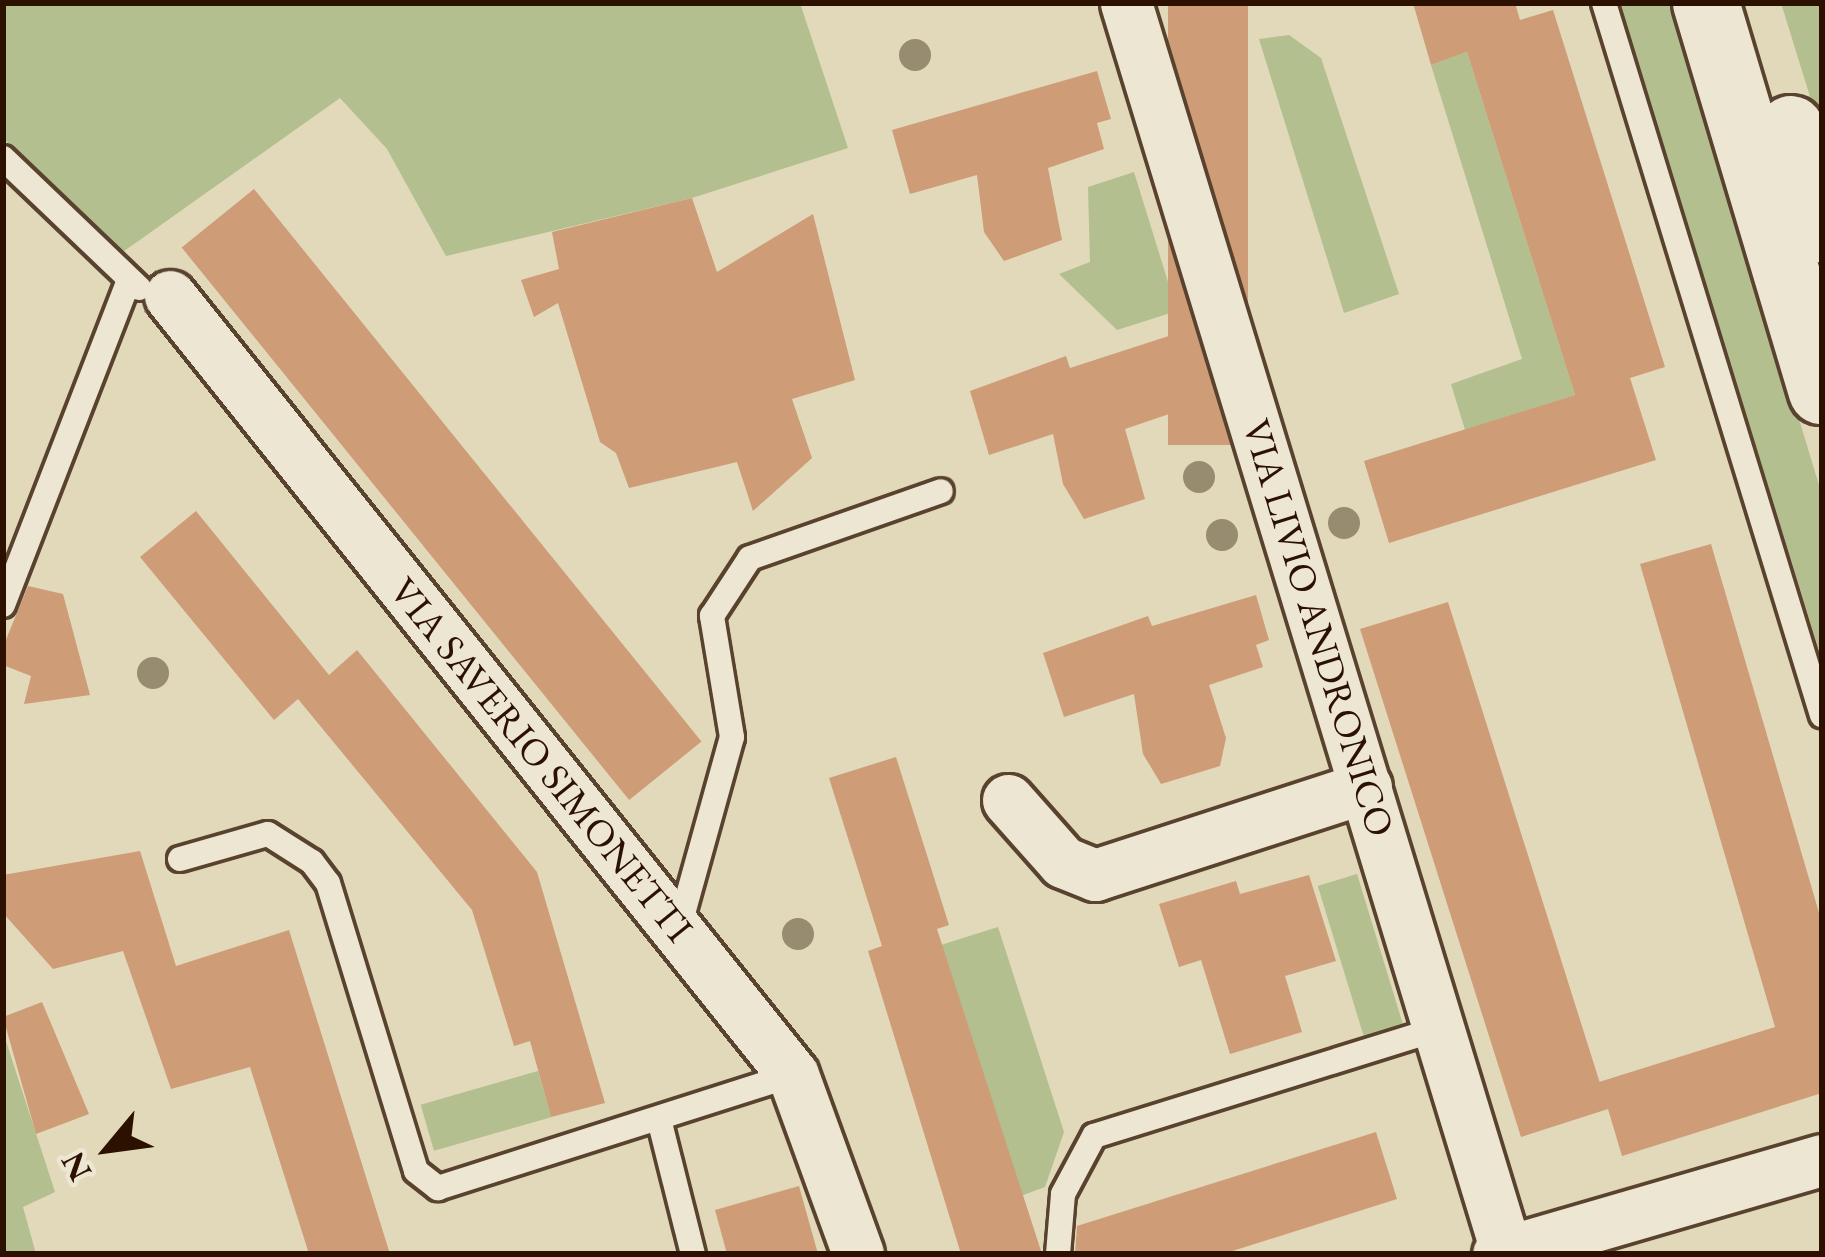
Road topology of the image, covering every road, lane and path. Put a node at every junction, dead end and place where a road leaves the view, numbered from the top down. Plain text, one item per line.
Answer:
1 (1126, 3) edge
2 (1604, 3) edge
3 (1706, 3) edge
4 (1752, 3) edge
5 (3, 158) edge
6 (1822, 229) edge
7 (148, 290) junction
8 (1822, 391) edge
9 (941, 491) dead end
10 (3, 605) edge
11 (1822, 716) edge
12 (1366, 787) junction
13 (1008, 800) dead end
14 (180, 859) dead end
15 (679, 931) junction
16 (1440, 1028) junction
17 (793, 1075) junction
18 (659, 1119) junction
19 (1822, 1160) edge
20 (1504, 1253) edge
21 (693, 1254) edge
22 (858, 1254) edge
23 (1058, 1254) edge

1 - 12 street, VIA LIVIO ANDRONICO
2 - 11 lane
3 - 8 main road
4 - 6 main road
5 - 7 lane
7 - 10 lane
7 - 15 street, VIA SAVERIO SIMONETTI
9 - 15 lane
12 - 13 street
12 - 16 street, VIA LIVIO ANDRONICO
14 - 18 lane
15 - 17 street, VIA SAVERIO SIMONETTI
16 - 20 street, VIA LIVIO ANDRONICO
16 - 23 lane
17 - 18 lane
17 - 22 street, VIA SAVERIO SIMONETTI
18 - 21 lane
19 - 20 street

